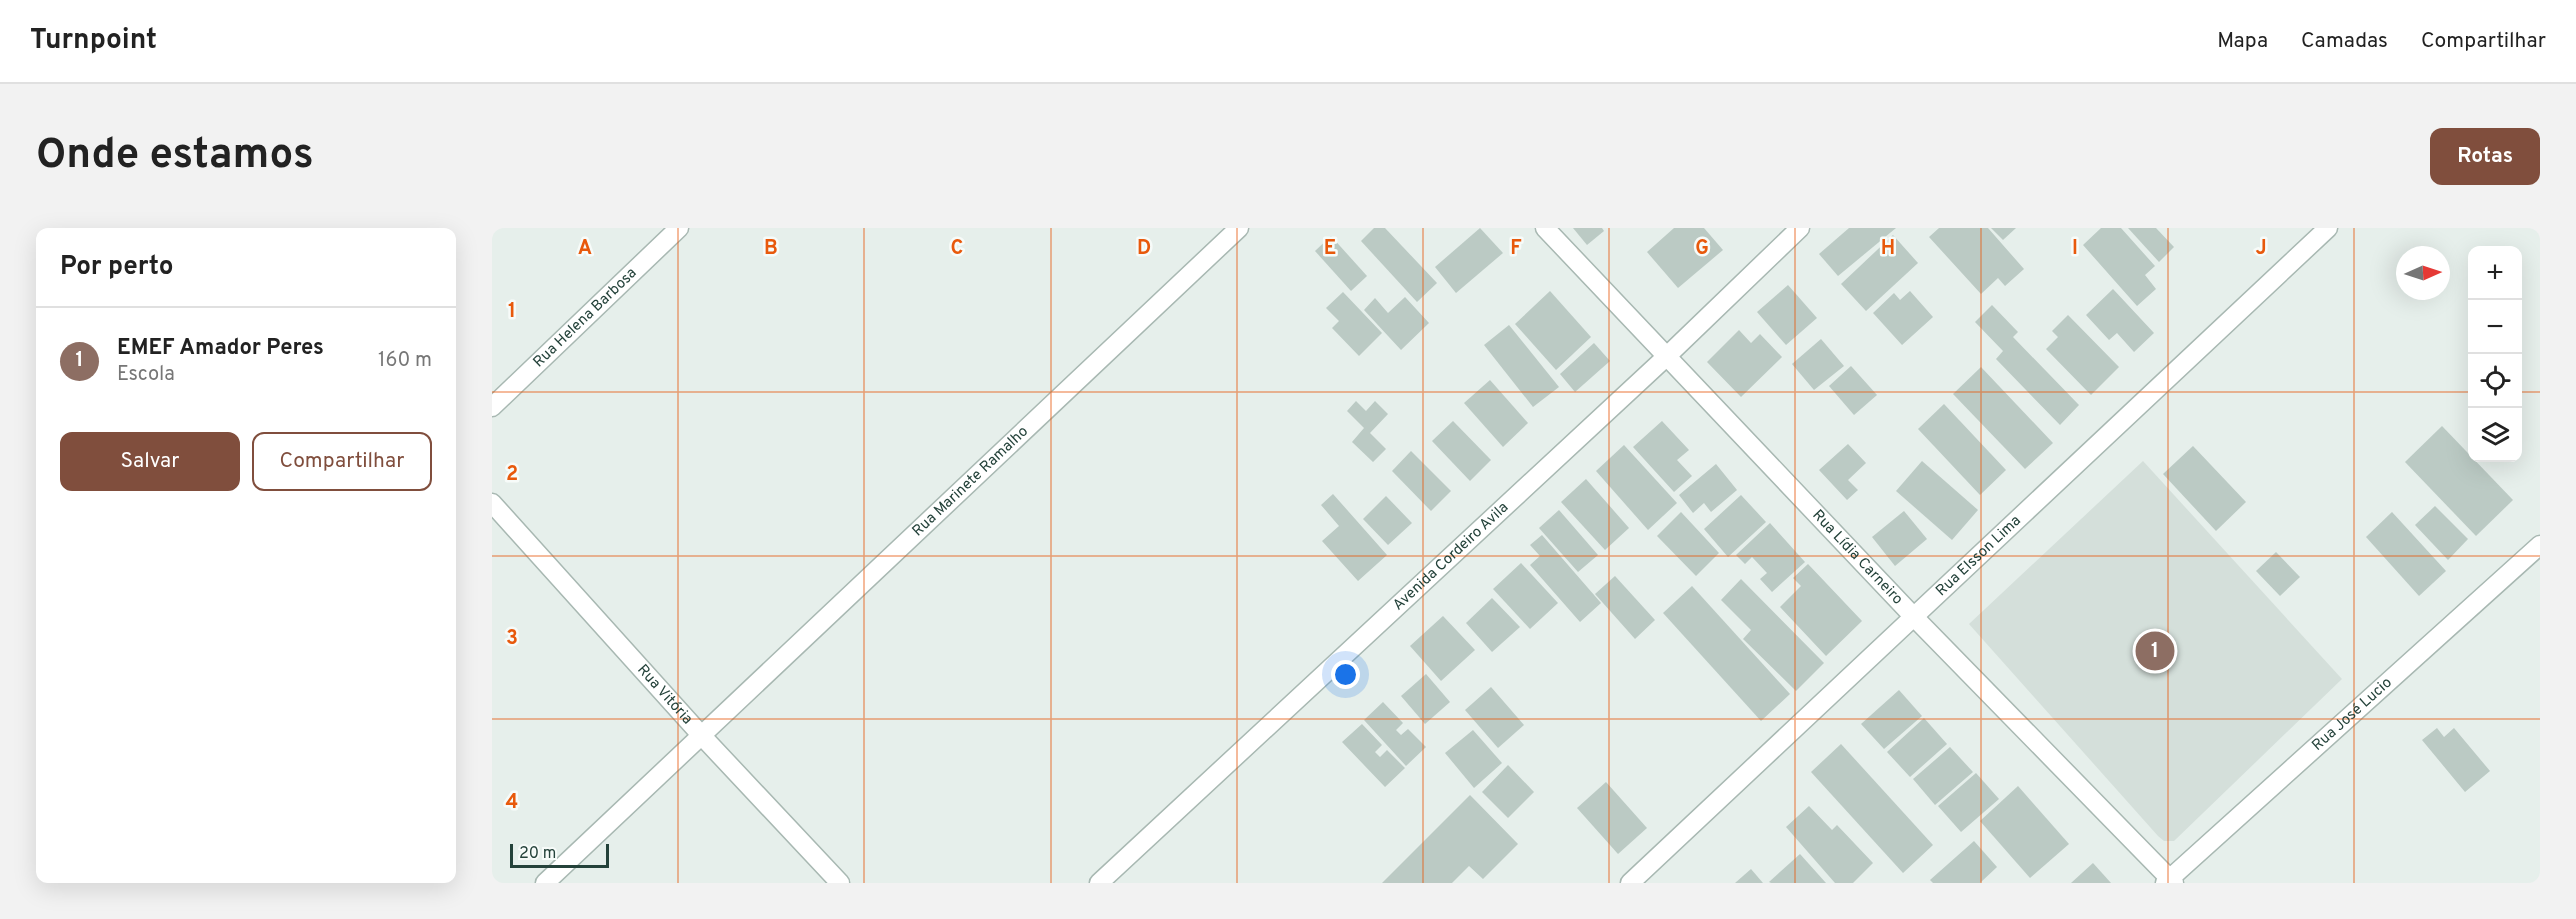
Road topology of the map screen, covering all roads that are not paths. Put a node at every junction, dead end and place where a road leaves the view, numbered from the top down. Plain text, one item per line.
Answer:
1 (679, 228) edge
2 (1239, 228) edge
3 (1545, 228) edge
4 (1800, 228) edge
5 (2328, 228) edge
6 (1666, 357) junction
7 (492, 407) edge
8 (492, 503) edge
9 (2540, 545) edge
10 (1913, 616) junction
11 (702, 736) junction
12 (2169, 881) edge
13 (545, 883) edge
14 (840, 883) edge
15 (1099, 883) edge
16 (1630, 883) edge

1 - 7 street, Rua Helena Barbosa
2 - 11 street, Rua Marinete Ramalho
3 - 6 street, Rua Lídia Carneiro
4 - 6 street, Avenida Cordeiro Avila
5 - 10 street, Rua Elsson Lima
6 - 10 street, Rua Lídia Carneiro
6 - 15 street, Avenida Cordeiro Avila
8 - 11 street, Rua Vitória
9 - 12 street, Rua José Lucio
10 - 12 street, Rua Lídia Carneiro
10 - 16 street, Rua Elsson Lima
11 - 13 street, Rua Marinete Ramalho
11 - 14 street, Rua Vitória

